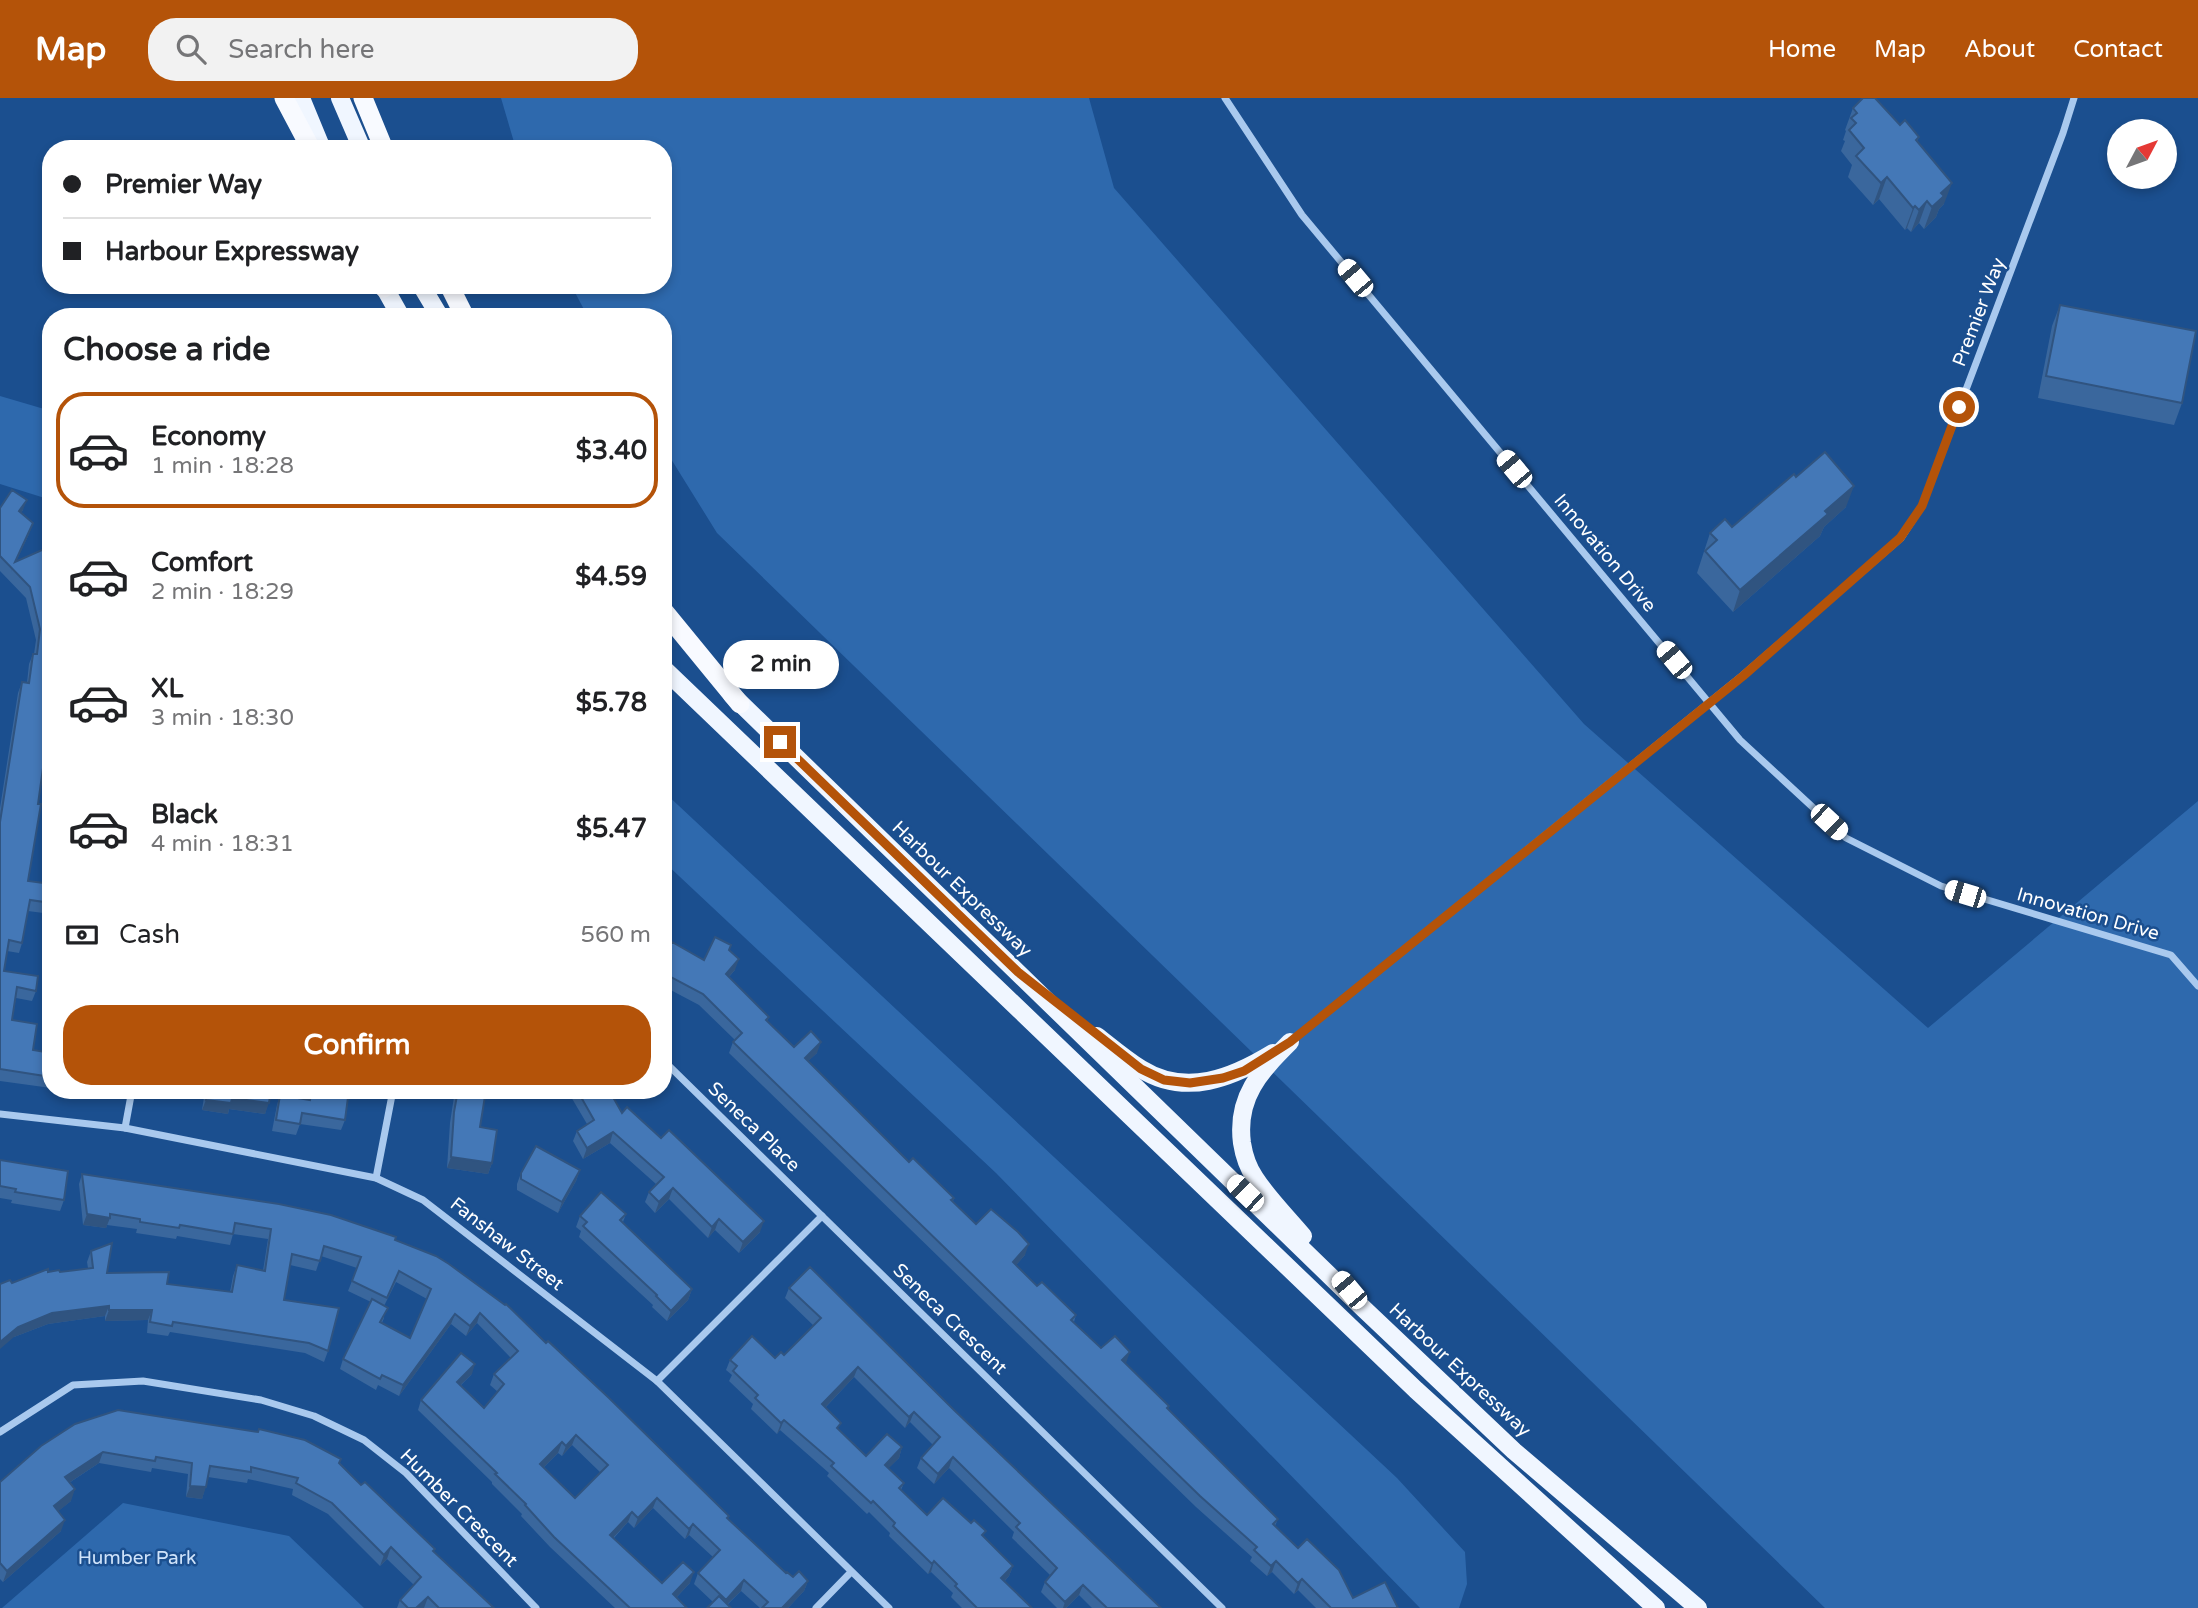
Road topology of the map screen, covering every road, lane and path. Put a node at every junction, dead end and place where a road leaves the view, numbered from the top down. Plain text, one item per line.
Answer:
1 (284, 98) edge
2 (302, 98) edge
3 (340, 98) edge
4 (363, 98) edge
5 (1225, 98) edge
6 (2074, 98) edge
7 (306, 140) edge
8 (318, 140) edge
9 (358, 140) edge
10 (380, 140) edge
11 (672, 621) edge
12 (672, 632) edge
13 (672, 677) edge
14 (1709, 702) junction
15 (740, 704) junction
16 (1018, 972) junction
17 (2198, 986) edge
18 (1290, 1042) junction
19 (672, 1069) edge
20 (130, 1099) edge
21 (391, 1099) edge
22 (0, 1114) edge
23 (125, 1128) junction
24 (376, 1178) junction
25 (822, 1216) junction
26 (1364, 1309) junction
27 (657, 1381) junction
28 (0, 1432) edge
29 (851, 1572) junction
30 (536, 1608) edge
31 (816, 1608) edge
32 (889, 1608) edge
33 (1222, 1608) edge
34 (1656, 1608) edge
35 (1698, 1608) edge

1 - 7 highway
2 - 8 main road
3 - 9 main road
4 - 10 highway
5 - 14 street, Innovation Drive
6 - 14 street, Premier Way
11 - 15 highway
12 - 15 main road, Harbour Expressway
13 - 34 main road
14 - 17 street, Innovation Drive
14 - 18 street, Premier Way
15 - 16 main road, Harbour Expressway
16 - 18 main road
16 - 26 main road, Harbour Expressway
18 - 26 main road
19 - 25 street, Seneca Place
20 - 23 street
21 - 24 street
22 - 23 street, Fanshaw Street
23 - 24 street, Fanshaw Street
24 - 27 street, Fanshaw Street
25 - 27 street
25 - 33 street, Seneca Crescent
26 - 35 main road, Harbour Expressway
27 - 29 street, Fanshaw Street
28 - 30 street, Humber Crescent
29 - 31 street
29 - 32 street, Fanshaw Street

